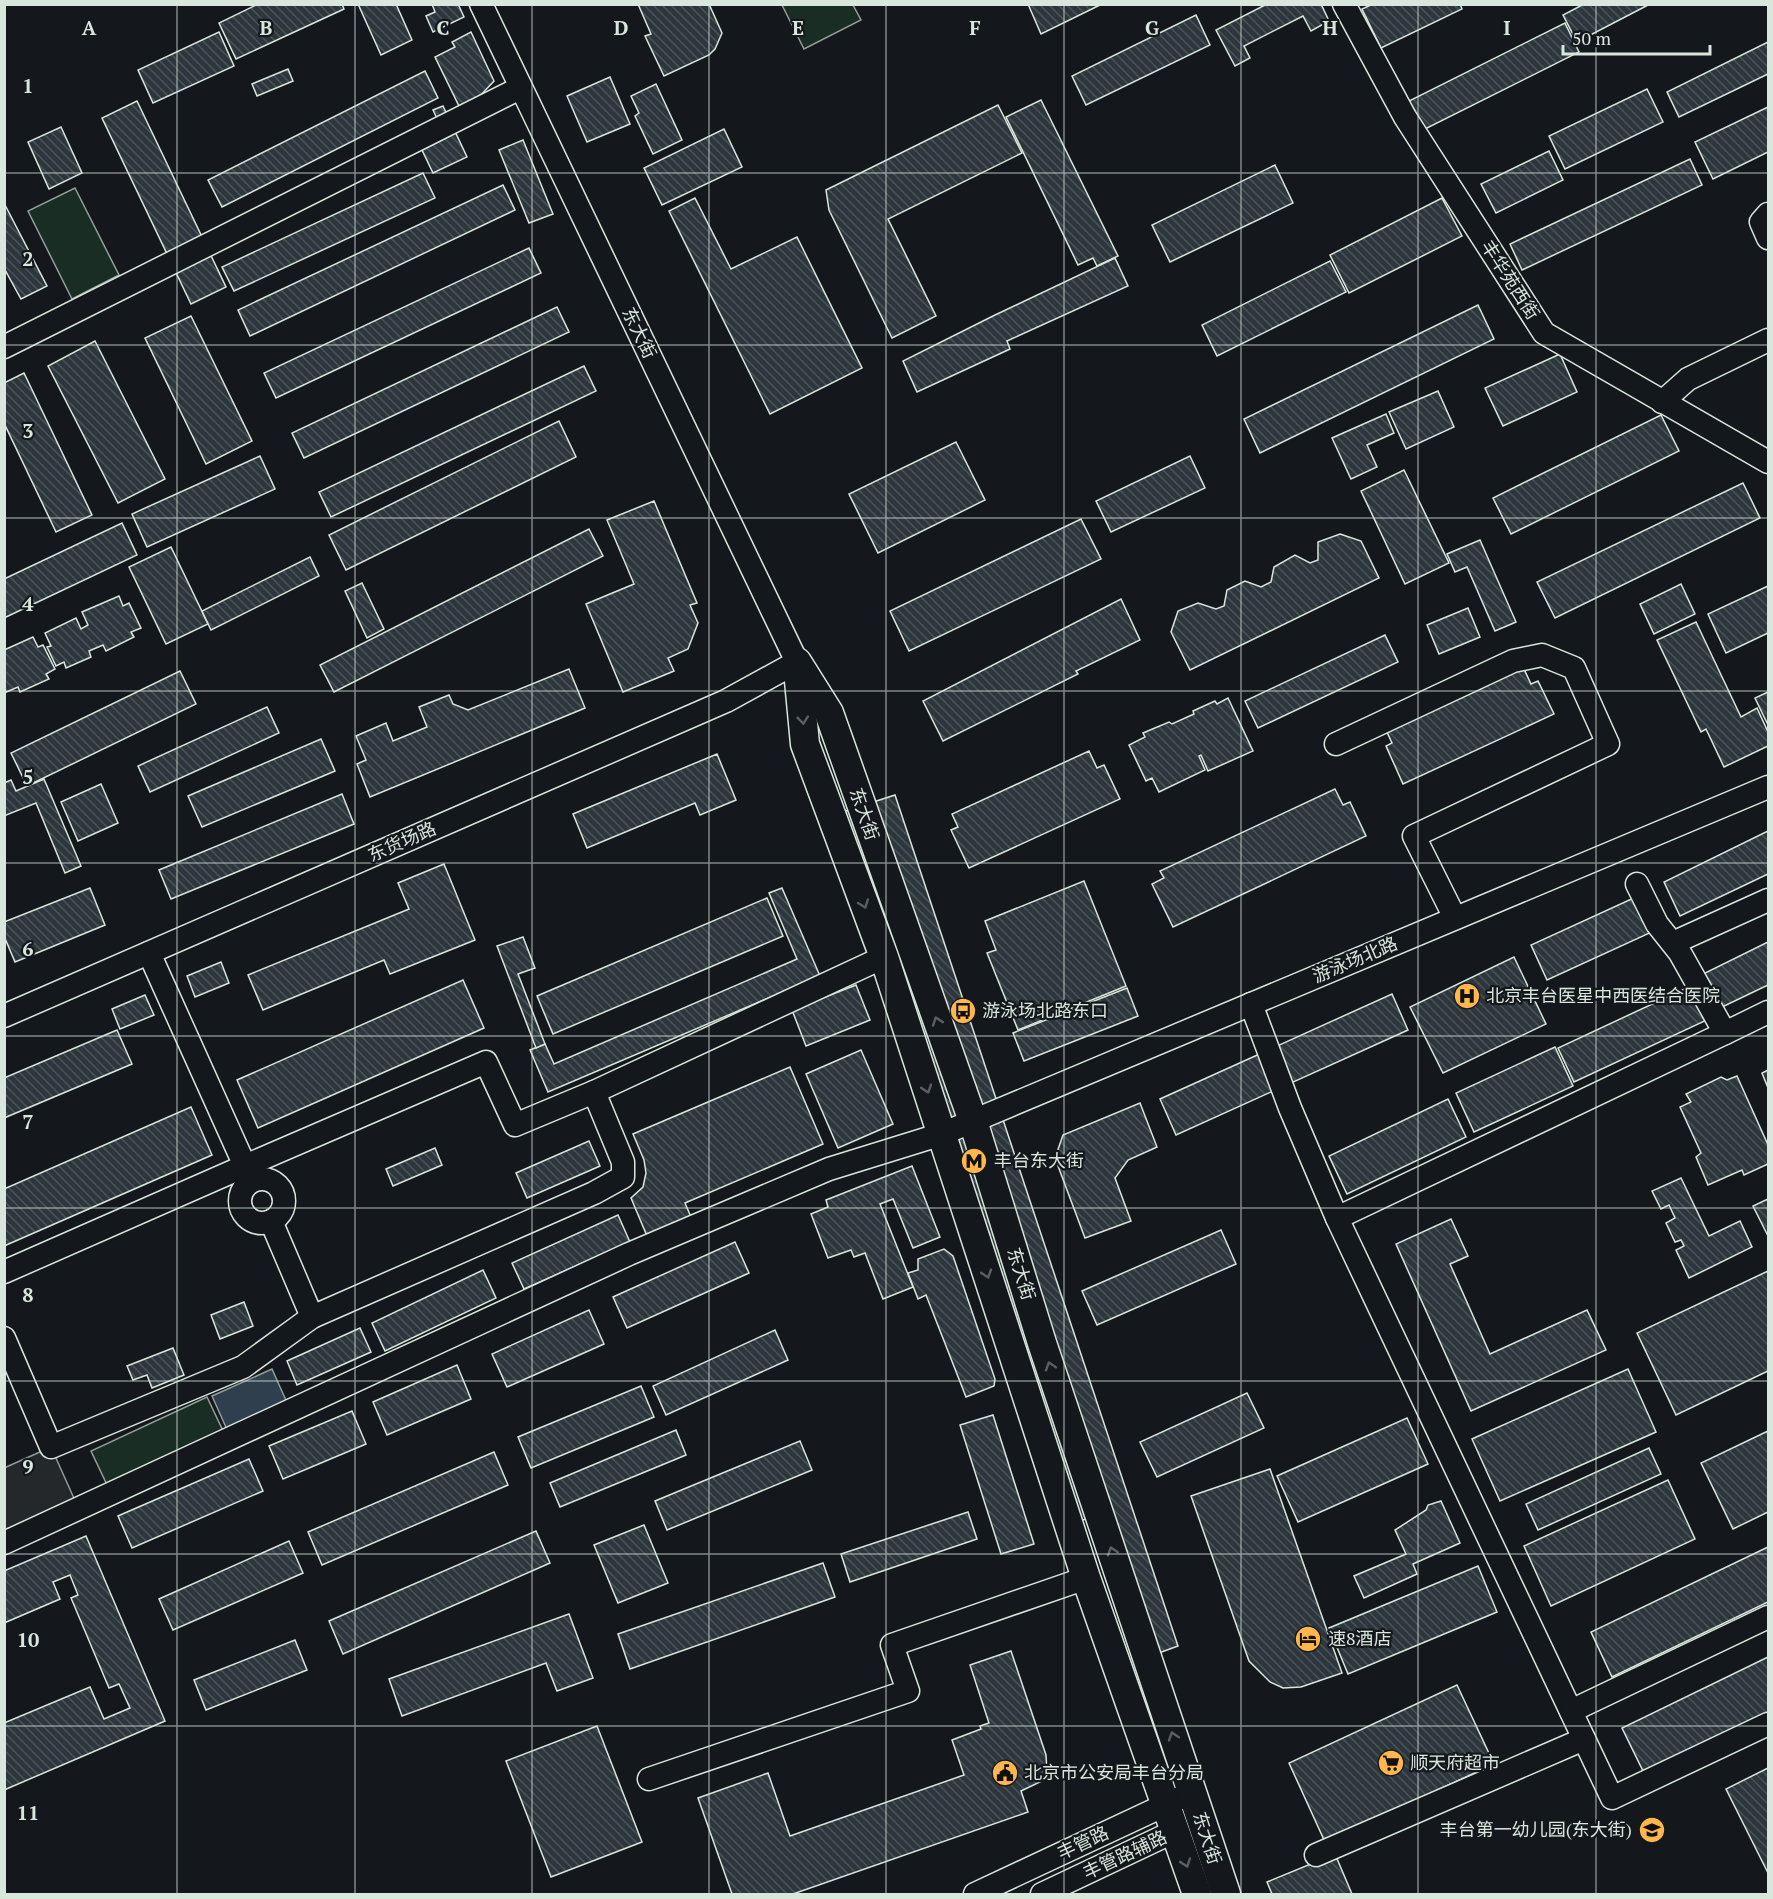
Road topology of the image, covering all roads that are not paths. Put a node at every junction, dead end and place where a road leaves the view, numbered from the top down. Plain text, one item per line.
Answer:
1 (482, 4) edge
2 (1344, 4) edge
3 (520, 88) junction
4 (1768, 214) edge
5 (1768, 238) edge
6 (1768, 340) edge
7 (4, 347) edge
8 (1662, 402) junction
9 (1768, 462) edge
10 (797, 662) junction
11 (1336, 744) dead end
12 (1768, 787) edge
13 (1637, 884) dead end
14 (1768, 900) edge
15 (1455, 918) junction
16 (1673, 943) junction
17 (149, 953) junction
18 (884, 957) junction
19 (1251, 1004) junction
20 (1768, 1012) edge
21 (4, 1016) edge
22 (1725, 1033) junction
23 (594, 1092) junction
24 (973, 1121) junction
25 (942, 1134) junction
26 (248, 1174) junction
27 (1337, 1218) junction
28 (271, 1221) junction
29 (4, 1272) edge
30 (312, 1317) junction
31 (4, 1338) edge
32 (4, 1543) edge
33 (1086, 1578) junction
34 (1768, 1617) edge
35 (1571, 1710) junction
36 (1768, 1724) edge
37 (1584, 1739) junction
38 (649, 1779) dead end
39 (1192, 1792) junction
40 (1166, 1805) junction
41 (1175, 1832) junction
42 (1316, 1855) dead end
43 (975, 1894) edge
44 (1042, 1894) edge
45 (1197, 1894) edge
46 (1226, 1894) edge

1 - 3 street, 东大街
2 - 8 street, 丰华苑西街
3 - 7 street
3 - 10 street, 东大街
4 - 5 street
6 - 8 street
8 - 9 street, 丰华苑西街
10 - 17 street, 东货场路
10 -> 18 main road, 东大街
24 -> 10 main road, 东大街
11 - 15 street
12 - 15 street, 游泳场北路
13 - 16 street
14 - 16 street
15 - 19 street, 游泳场北路
16 - 22 street
17 - 21 street, 东货场路
17 - 26 street
18 - 23 street
18 -> 25 main road, 东大街
19 - 24 street, 游泳场北路
19 - 27 street
20 - 22 street
22 - 27 street
23 - 26 street
23 - 30 street
24 - 25 street, 游泳场北路
39 -> 24 main road, 东大街
25 - 32 street, 游泳场北路
25 -> 33 main road, 东大街
26 - 28 street
26 - 28 street
26 - 29 street
27 - 35 street
28 - 30 street
30 - 31 street
33 - 38 street
33 - 40 main road, 东大街
34 - 35 street
35 - 37 street
36 - 37 street
37 - 42 street
39 - 40 street, 丰管路
39 - 46 main road, 东大街
40 - 41 main road, 东大街
40 - 43 street, 丰管路
41 - 44 street, 丰管路辅路
41 -> 45 main road, 东大街

